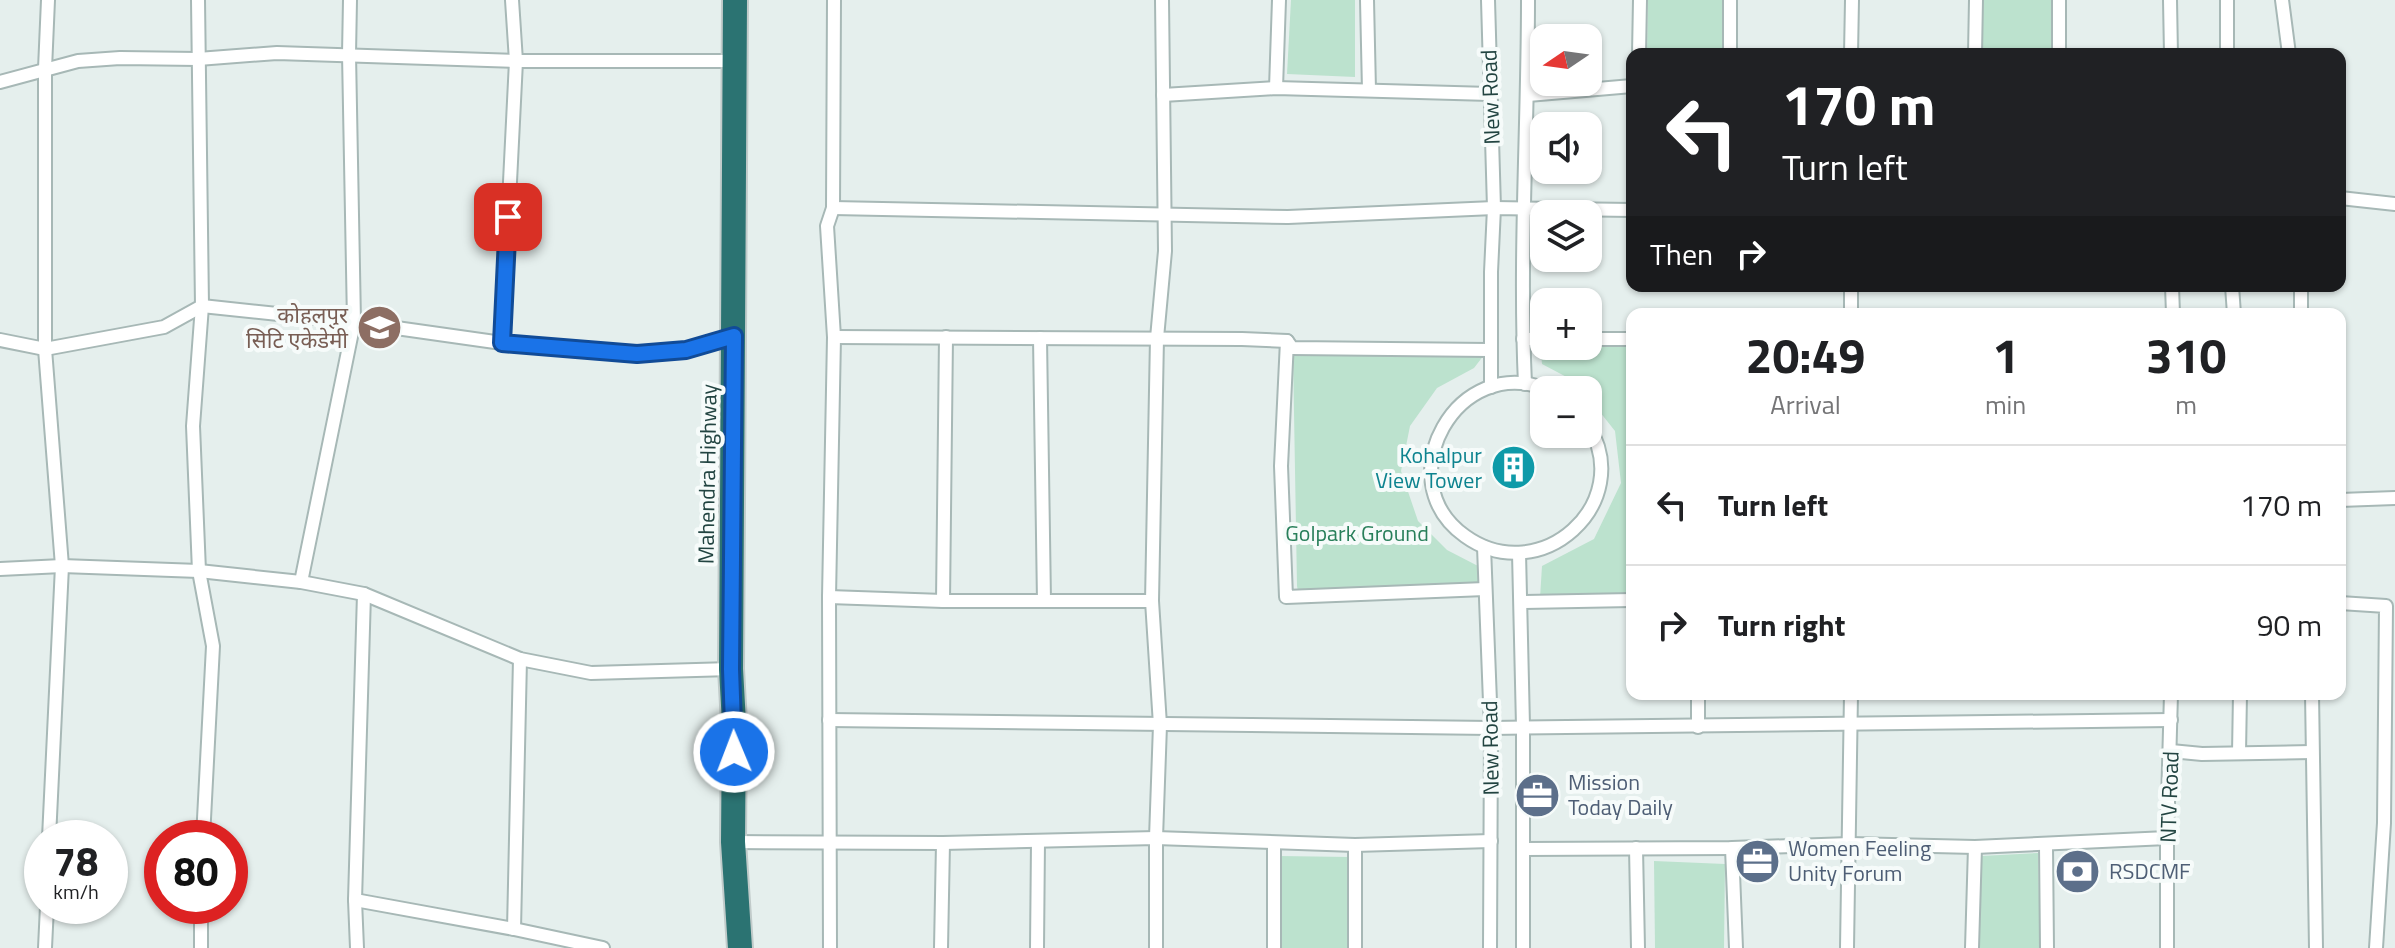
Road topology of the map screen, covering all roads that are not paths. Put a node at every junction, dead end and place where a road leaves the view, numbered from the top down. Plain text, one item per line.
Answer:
1 (48, 0) edge
2 (198, 0) edge
3 (350, 0) edge
4 (512, 0) edge
5 (735, 0) edge
6 (834, 0) edge
7 (1162, 0) edge
8 (1279, 0) edge
9 (1367, 0) edge
10 (1488, 0) edge
11 (1528, 0) edge
12 (1640, 0) edge
13 (1730, 0) edge
14 (1852, 0) edge
15 (1976, 0) edge
16 (2059, 0) edge
17 (2170, 0) edge
18 (2227, 0) edge
19 (2282, 0) edge
20 (1639, 48) edge
21 (1730, 48) edge
22 (1851, 48) edge
23 (1975, 48) edge
24 (2059, 48) edge
25 (2171, 48) edge
26 (2227, 48) edge
27 (2288, 48) edge
28 (349, 54) junction
29 (198, 59) junction
30 (516, 61) junction
31 (735, 61) junction
32 (45, 69) junction
33 (0, 82) edge
34 (1626, 87) edge
35 (1276, 88) junction
36 (1369, 90) junction
37 (1490, 94) junction
38 (1163, 95) junction
39 (1528, 95) junction
40 (2346, 199) edge
41 (2395, 204) edge
42 (833, 208) junction
43 (1494, 208) junction
44 (1522, 208) junction
45 (1626, 210) edge
46 (1164, 214) junction
47 (202, 306) junction
48 (354, 322) junction
49 (734, 336) junction
50 (834, 337) junction
51 (946, 337) junction
52 (1040, 338) junction
53 (1157, 338) junction
54 (1523, 339) junction
55 (1530, 339) edge
56 (1602, 339) edge
57 (1626, 339) edge
58 (0, 340) edge
59 (1287, 341) junction
60 (502, 343) junction
61 (45, 349) junction
62 (1489, 350) junction
63 (1525, 384) junction
64 (1530, 385) edge
65 (1491, 387) junction
66 (1598, 448) edge
67 (2395, 498) edge
68 (2346, 500) edge
69 (1484, 547) junction
70 (1519, 553) junction
71 (62, 566) junction
72 (0, 569) edge
73 (199, 571) junction
74 (301, 582) junction
75 (1485, 589) junction
76 (364, 594) junction
77 (829, 597) junction
78 (1626, 600) edge
79 (943, 601) junction
80 (1044, 601) junction
81 (1152, 601) junction
82 (1521, 602) junction
83 (2346, 603) edge
84 (520, 659) junction
85 (731, 669) junction
86 (1698, 700) edge
87 (1851, 700) edge
88 (2171, 700) edge
89 (2240, 700) edge
90 (2312, 700) edge
91 (829, 720) junction
92 (2171, 720) junction
93 (1160, 725) junction
94 (1523, 726) junction
95 (1852, 726) junction
96 (1698, 727) junction
97 (1491, 728) junction
98 (2171, 751) junction
99 (2312, 752) junction
100 (2239, 753) junction
101 (50, 820) edge
102 (204, 820) edge
103 (2384, 823) junction
104 (1156, 838) junction
105 (2167, 838) junction
106 (2395, 840) edge
107 (1038, 841) junction
108 (1491, 841) junction
109 (733, 842) junction
110 (830, 842) junction
111 (943, 843) junction
112 (1274, 843) junction
113 (1850, 844) junction
114 (1355, 845) junction
115 (2046, 846) junction
116 (1975, 847) junction
117 (1636, 848) junction
118 (1732, 848) junction
119 (1523, 849) junction
120 (355, 900) junction
121 (46, 924) edge
122 (201, 924) edge
123 (514, 929) junction
124 (45, 948) edge
125 (201, 948) edge
126 (357, 948) edge
127 (603, 948) edge
128 (740, 948) edge
129 (830, 948) edge
130 (941, 948) edge
131 (1037, 948) edge
132 (1156, 948) edge
133 (1274, 948) edge
134 (1355, 948) edge
135 (1490, 948) edge
136 (1523, 948) edge
137 (1638, 948) edge
138 (1736, 948) edge
139 (1847, 948) edge
140 (1972, 948) edge
141 (2047, 948) edge
142 (2167, 948) edge
143 (2316, 948) edge
144 (2376, 948) edge

1 - 32 street
2 - 29 street
3 - 28 street
4 - 30 street
5 - 31 highway, Mahendra Highway
6 - 42 street
7 - 38 street
8 - 35 street
9 - 36 street
10 - 37 street, New Road
11 - 39 street, New Road
12 - 20 street
13 - 21 street
14 - 22 street
15 - 23 street
16 - 24 street
17 - 25 street
18 - 26 street
19 - 27 street
28 - 29 street
28 - 30 street
28 - 48 street
29 - 32 street
29 - 47 street
30 - 31 street
30 - 60 street
31 - 49 highway, Mahendra Highway
32 - 33 street
32 - 61 street
34 - 39 street
35 - 36 street
35 - 38 street
36 - 37 street
37 - 43 street, New Road
38 - 46 street
39 - 44 street, New Road
40 - 41 street
42 - 46 street
42 - 50 street
43 - 44 street
43 - 46 street
43 - 62 street, New Road
44 - 45 street
44 - 54 street, New Road
46 - 53 street
47 - 48 street
47 - 61 street
47 - 73 street
48 - 60 street
48 - 74 street
49 - 60 street
49 - 85 highway, Mahendra Highway
50 - 51 street
50 - 77 street
51 - 52 street
51 - 79 street
52 - 53 street
52 - 80 street
53 - 59 street
53 - 81 street
54 - 55 street
54 - 63 street, New Road
56 - 57 street
58 - 61 street
59 - 62 street
59 - 75 street
61 - 71 street
62 - 65 street, New Road
63 - 64 street
63 - 65 street
65 - 69 street
66 - 70 street
67 - 68 street
69 - 70 street
69 - 75 street, New Road
70 - 82 street, New Road
71 - 72 street
71 - 73 street
71 - 101 street
73 - 74 street
73 - 102 street
74 - 76 street
75 - 97 street, New Road
76 - 84 street
76 - 120 street
77 - 79 street
77 - 91 street
78 - 82 street
79 - 80 street
80 - 81 street
81 - 93 street
82 - 94 street, New Road
83 - 103 street
84 - 85 street
84 - 123 street
85 - 109 highway, Mahendra Highway
86 - 96 street
87 - 95 street
88 - 92 street, NTV Road
89 - 100 street
90 - 99 street
91 - 93 street
91 - 110 street
92 - 95 street
92 - 98 street, NTV Road
93 - 97 street
93 - 104 street
94 - 96 street
94 - 97 street
94 - 119 street, New Road
95 - 96 street
95 - 113 street
97 - 108 street, New Road
98 - 100 street
98 - 105 street, NTV Road
99 - 100 street
99 - 143 street
103 - 106 street
103 - 144 street
104 - 107 street
104 - 112 street
104 - 132 street
105 - 115 street
105 - 142 street, NTV Road
107 - 111 street
107 - 131 street
108 - 114 street
108 - 135 street, New Road
109 - 110 street
109 - 128 highway, Mahendra Highway
110 - 111 street
110 - 129 street
111 - 130 street
112 - 114 street
112 - 133 street
113 - 116 street
113 - 118 street
113 - 139 street
114 - 134 street
115 - 116 street
115 - 141 street
116 - 140 street
117 - 118 street
117 - 119 street
117 - 137 street
118 - 138 street
119 - 136 street, New Road
120 - 123 street
120 - 126 street
121 - 124 street
122 - 125 street
123 - 127 street

